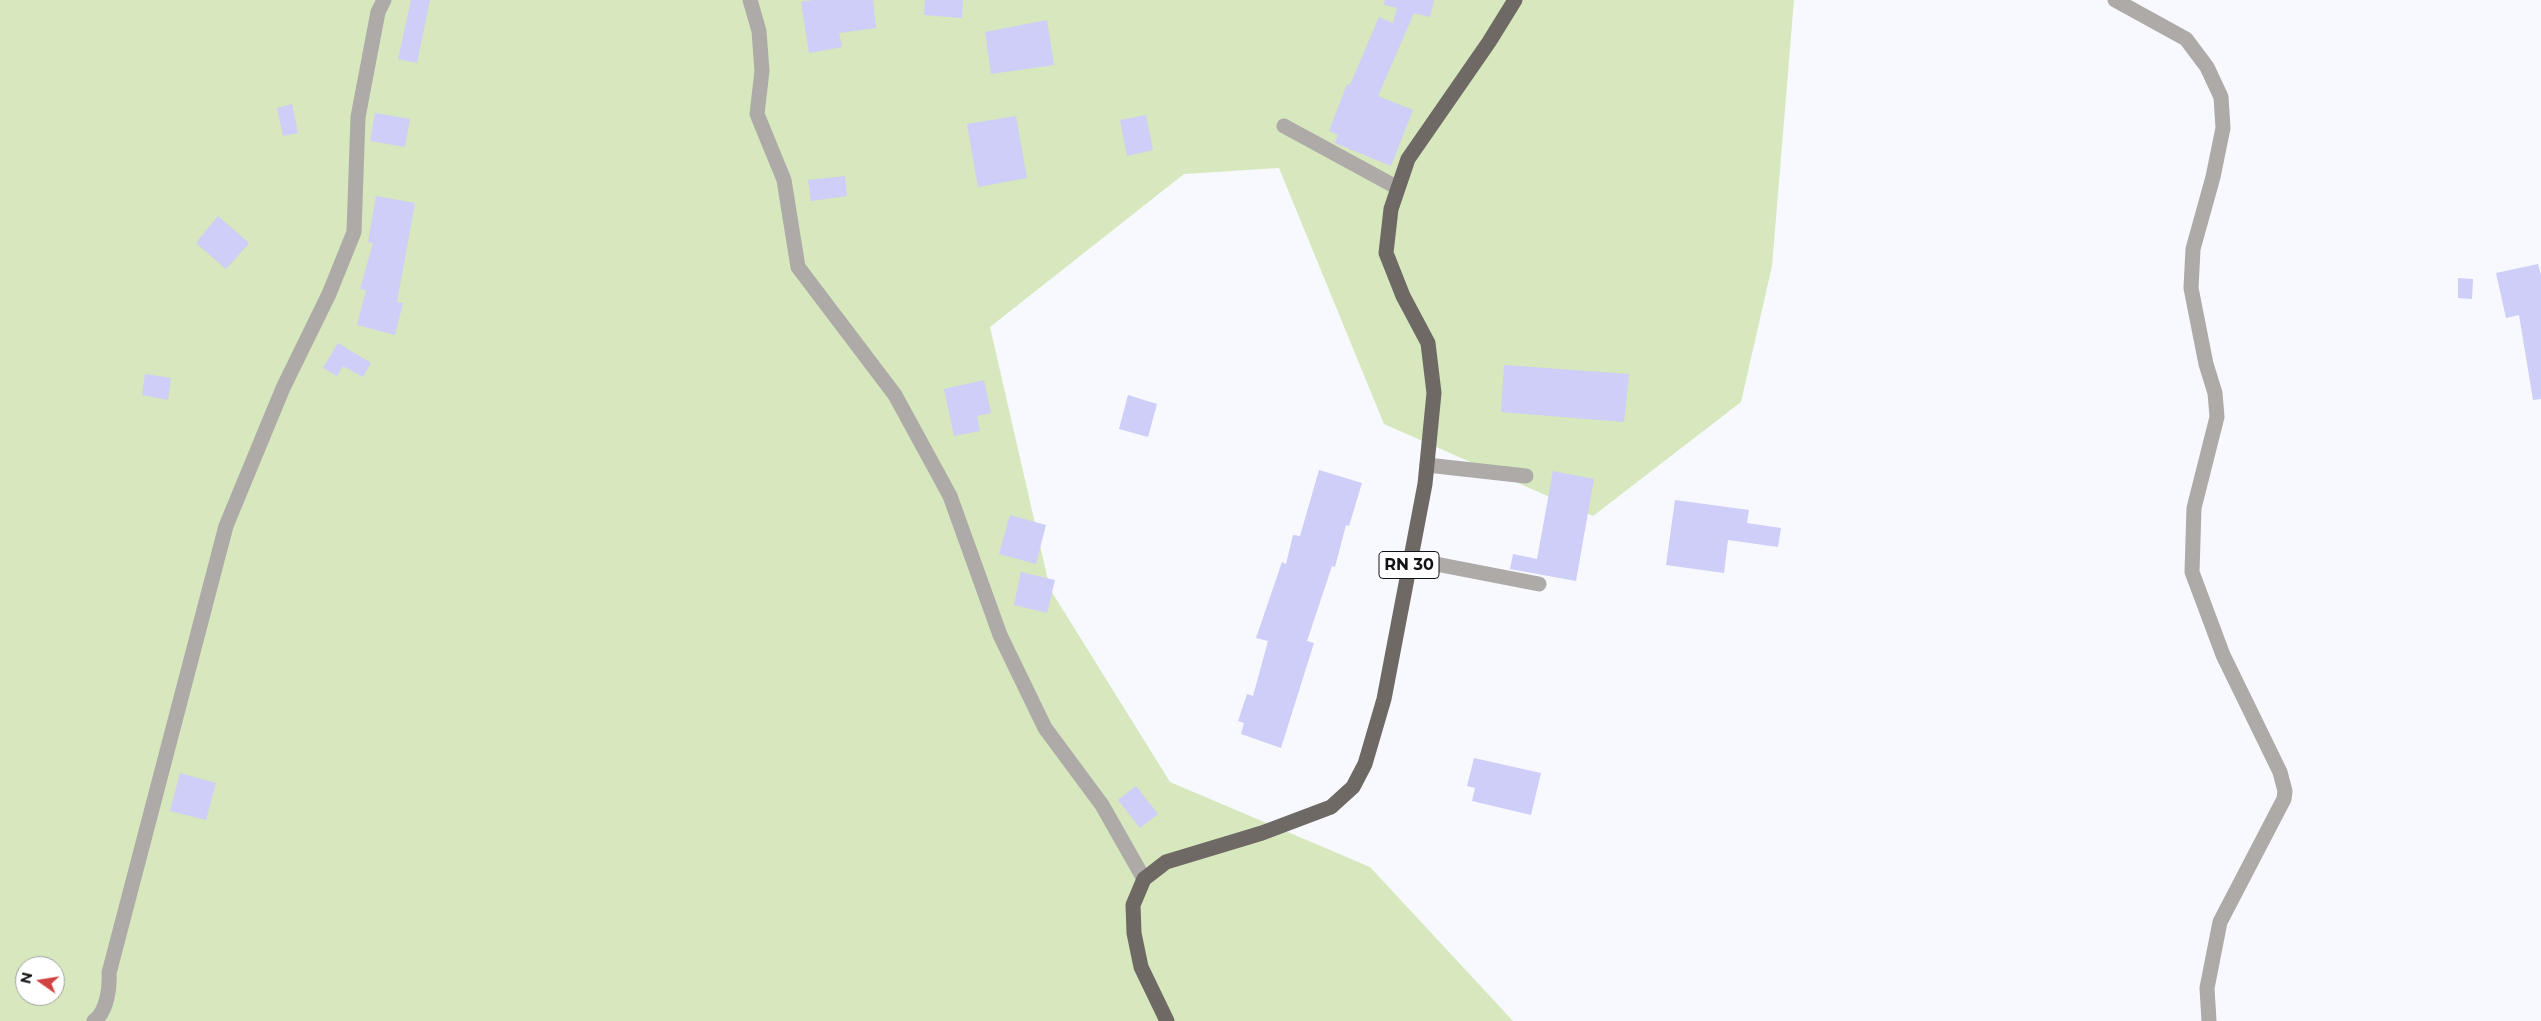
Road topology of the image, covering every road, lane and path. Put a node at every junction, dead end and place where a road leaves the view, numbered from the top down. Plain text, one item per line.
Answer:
1 (384, 0) edge
2 (750, 0) edge
3 (1515, 0) edge
4 (2115, 0) edge
5 (1284, 126) dead end
6 (1398, 188) junction
7 (1427, 464) junction
8 (1526, 476) dead end
9 (1410, 558) junction
10 (1539, 584) dead end
11 (1144, 879) junction
12 (98, 1020) edge
13 (1167, 1021) edge
14 (2209, 1021) edge

1 - 12 street
2 - 11 street
3 - 6 main road, RN 30
4 - 14 street
5 - 6 street
6 - 7 main road, RN 30
7 - 8 street
7 - 9 main road, RN 30
9 - 10 street
9 - 11 main road, RN 30
11 - 13 main road, RN 30

